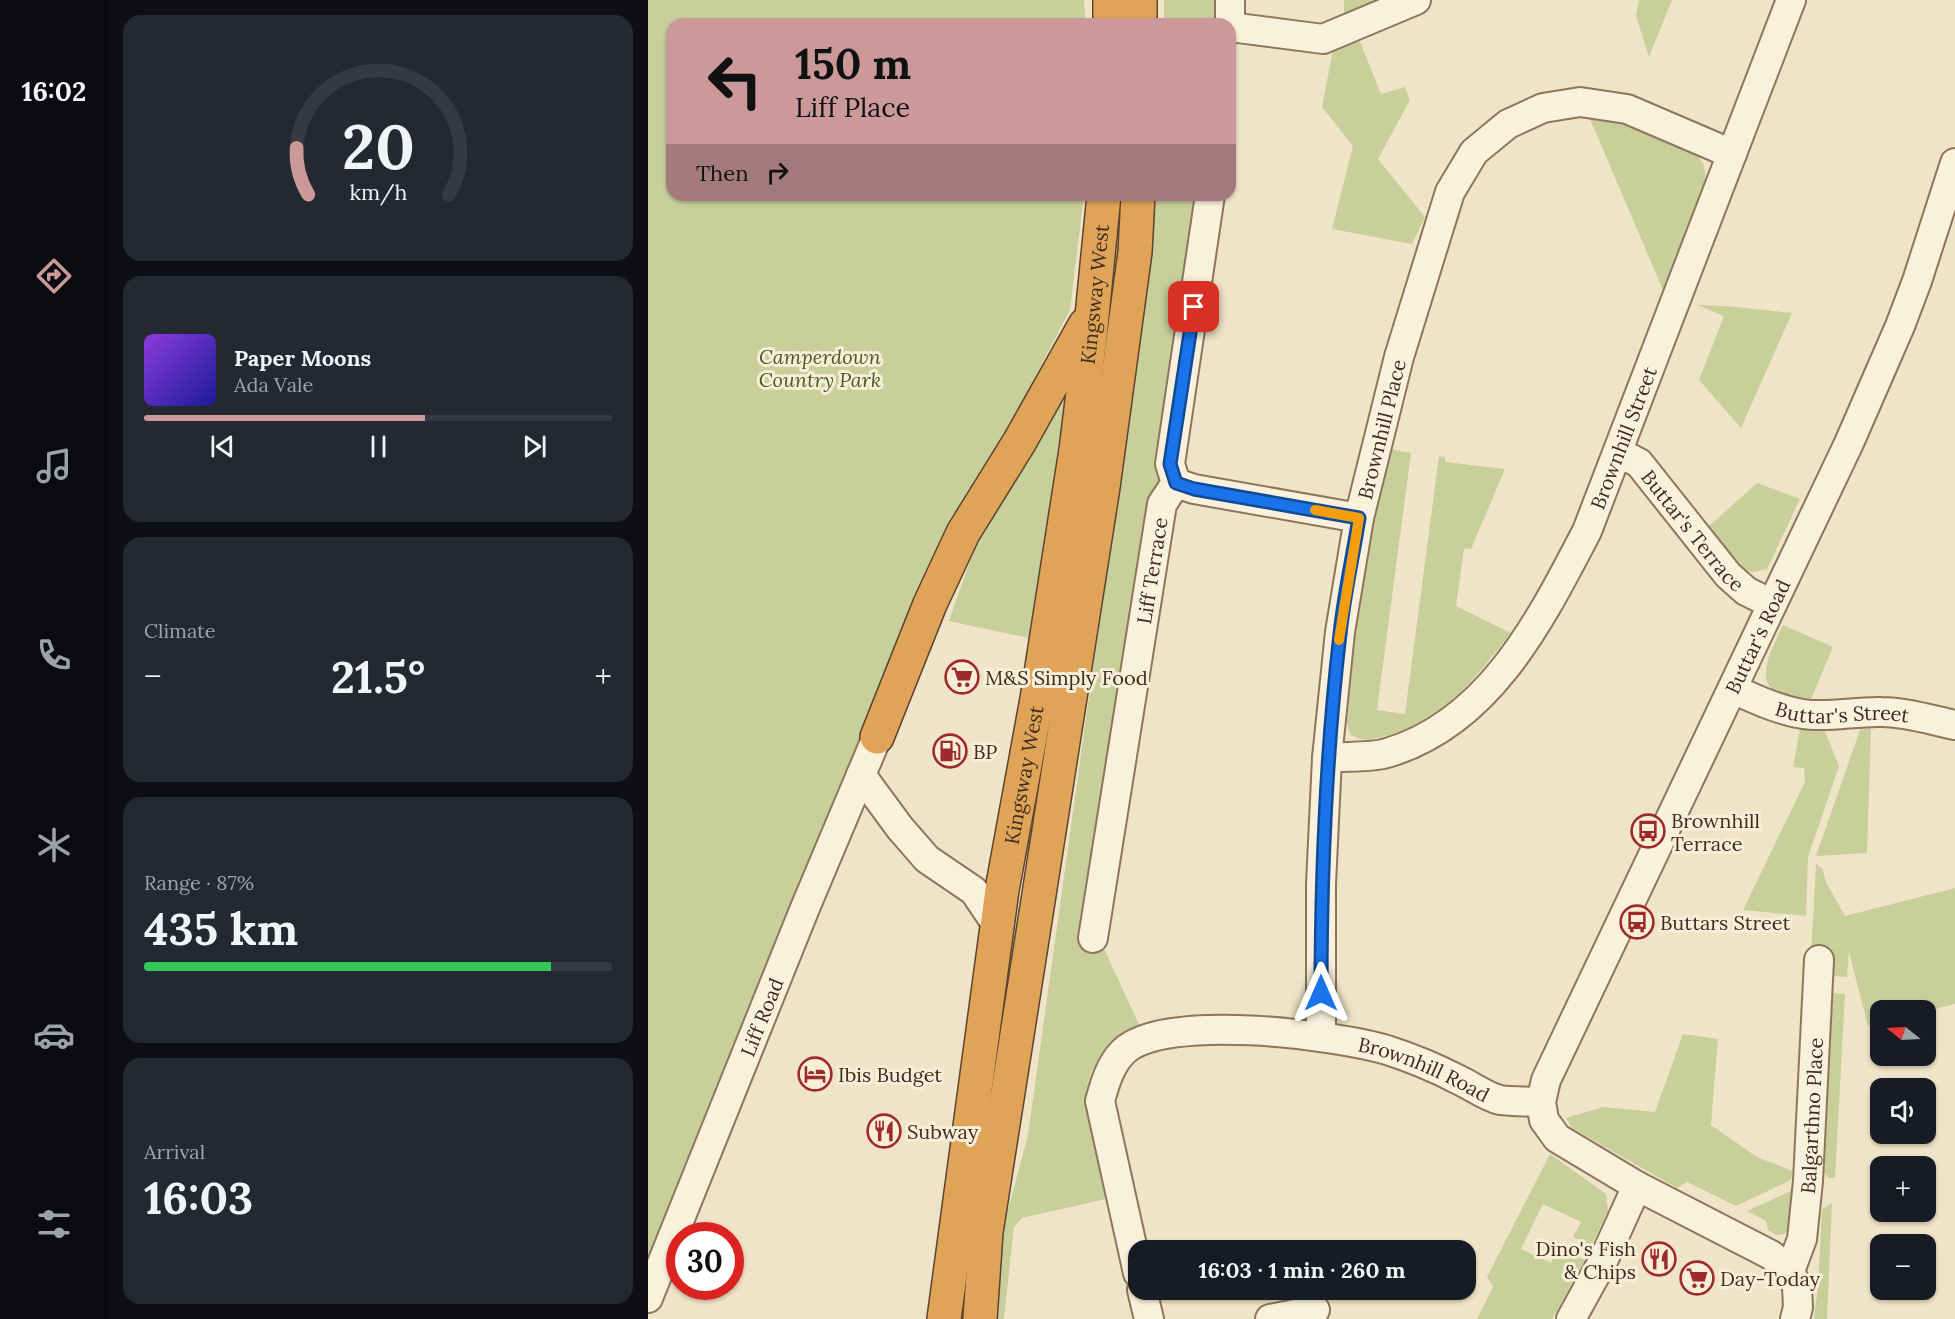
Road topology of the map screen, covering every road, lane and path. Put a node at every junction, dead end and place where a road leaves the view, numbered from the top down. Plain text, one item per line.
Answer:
1 (1110, 0) edge
2 (1140, 0) edge
3 (1230, 0) edge
4 (1416, 0) edge
5 (1791, 0) edge
6 (1110, 18) edge
7 (1140, 18) edge
8 (1230, 18) edge
9 (1236, 27) edge
10 (1732, 154) junction
11 (1955, 163) edge
12 (1103, 201) edge
13 (1138, 201) edge
14 (1209, 201) edge
15 (1092, 312) junction
16 (1618, 452) junction
17 (1176, 483) junction
18 (1359, 518) junction
19 (1772, 604) junction
20 (1733, 689) junction
21 (1955, 725) edge
22 (878, 737) joint
23 (1327, 758) junction
24 (861, 775) junction
25 (1103, 924) dead end
26 (998, 925) junction
27 (1819, 960) dead end
28 (1321, 1036) junction
29 (1541, 1102) junction
30 (1637, 1186) junction
31 (1131, 1240) edge
32 (1790, 1271) junction
33 (648, 1298) edge
34 (1144, 1300) edge
35 (1315, 1310) dead end
36 (944, 1319) edge
37 (981, 1319) edge
38 (1149, 1319) edge
39 (1270, 1319) edge
40 (1571, 1319) edge
41 (1795, 1319) edge

1 - 6 highway
2 - 7 highway
3 - 8 street
4 - 9 street
5 - 10 street, Brownhill Street
10 - 16 street, Brownhill Street
10 - 18 street, Brownhill Place
11 - 19 street, Buttar's Road
12 - 15 highway, Kingsway West
13 - 37 highway, Kingsway West
14 - 17 street
15 - 22 highway
15 - 26 highway, Kingsway West
16 - 19 street, Buttar's Terrace
16 - 23 street, Brownhill Street
17 - 18 street
17 - 25 street, Liff Terrace
18 - 23 street, Brownhill Place
19 - 20 street, Buttar's Road
20 - 21 street, Buttar's Street
20 - 29 street, Buttar's Road
22 - 24 street, Liff Road
23 - 28 street, Brownhill Place
24 - 26 street
24 - 33 street, Liff Road
26 - 36 highway, Kingsway West
27 - 32 street, Balgarthno Place
28 - 29 street, Brownhill Road
28 - 31 street, Brownhill Road
29 - 30 street
30 - 32 street
30 - 40 street
32 - 41 street
34 - 38 street
35 - 39 street

